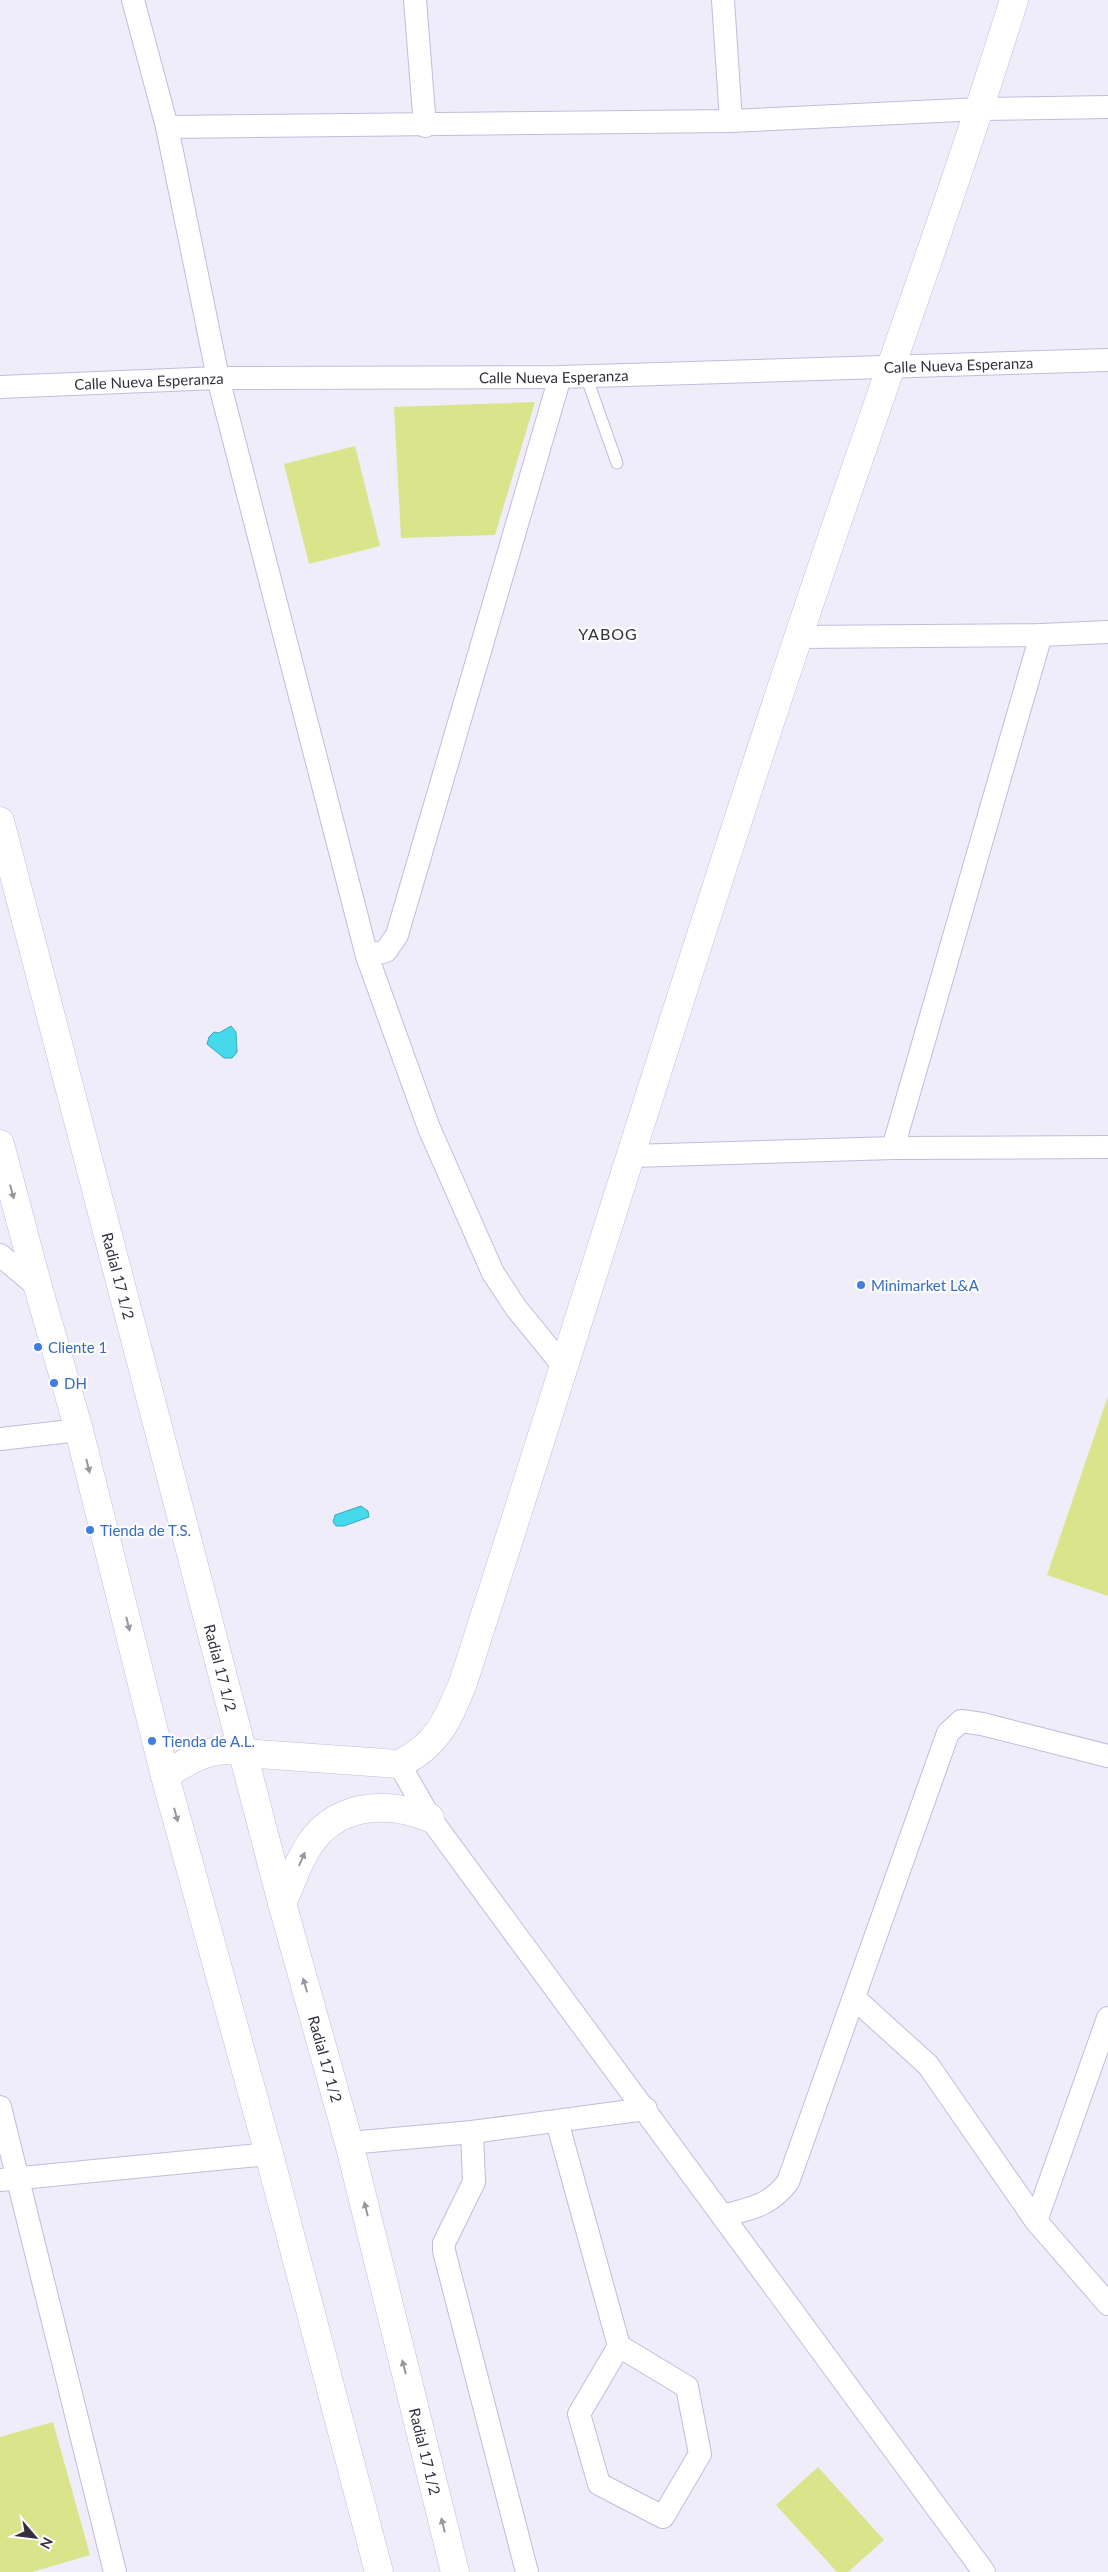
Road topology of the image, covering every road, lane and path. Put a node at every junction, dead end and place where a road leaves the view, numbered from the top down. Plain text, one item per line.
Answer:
1 (133, 0) edge
2 (415, 0) edge
3 (723, 0) edge
4 (1014, 0) edge
5 (1108, 107) edge
6 (980, 109) junction
7 (731, 121) junction
8 (425, 126) junction
9 (167, 127) junction
10 (1108, 360) edge
11 (889, 366) junction
12 (586, 376) junction
13 (560, 377) junction
14 (218, 378) junction
15 (0, 386) edge
16 (617, 463) dead end
17 (1108, 632) edge
18 (1041, 635) junction
19 (798, 637) junction
20 (0, 821) edge
21 (367, 956) junction
22 (1108, 1147) edge
23 (893, 1148) junction
24 (1, 1155) edge
25 (632, 1156) junction
26 (0, 1255) edge
27 (38, 1288) junction
28 (565, 1368) junction
29 (79, 1430) junction
30 (0, 1439) edge
31 (244, 1753) junction
32 (1108, 1756) edge
33 (399, 1764) junction
34 (165, 1776) junction
35 (430, 1818) junction
36 (282, 1903) junction
37 (854, 1998) junction
38 (1107, 2024) edge
39 (0, 2107) edge
40 (646, 2110) junction
41 (557, 2121) junction
42 (472, 2132) junction
43 (349, 2142) junction
44 (269, 2154) junction
45 (9, 2179) edge
46 (724, 2216) junction
47 (1036, 2221) junction
48 (1105, 2296) edge
49 (619, 2346) junction
50 (115, 2572) edge
51 (379, 2572) edge
52 (455, 2572) edge
53 (528, 2572) edge
54 (984, 2572) edge

1 - 9 street
2 - 8 street
3 - 7 street
4 - 6 street
5 - 6 street
6 - 7 street
6 - 11 street
7 - 8 street
8 - 9 street
9 - 14 street
10 - 11 street, Calle Nueva Esperanza
11 - 12 street, Calle Nueva Esperanza
11 - 19 street
12 - 13 street, Calle Nueva Esperanza
12 - 16 lane
13 - 14 street, Calle Nueva Esperanza
13 - 21 street
14 - 15 street, Calle Nueva Esperanza
14 - 21 street
17 - 18 street
18 - 19 street
18 - 23 street
19 - 25 street
20 - 31 street, Radial 17 1/2
21 - 28 street
22 - 23 street
23 - 25 street
24 -> 27 street
25 - 28 street
26 - 27 street
27 - 29 street
28 - 33 street
29 - 30 street
29 -> 34 street
31 - 33 street
31 - 34 street
31 - 36 street, Radial 17 1/2
32 - 37 street
33 - 35 street
34 -> 44 street
36 -> 35 street
35 - 40 street
43 -> 36 street, Radial 17 1/2
37 - 46 street
37 - 47 street
38 - 47 street
39 - 45 street
40 - 41 street
40 - 46 street
41 - 42 street
41 - 49 street
42 - 43 street
42 - 53 street
52 -> 43 street, Radial 17 1/2
44 - 45 street
44 - 51 street
45 - 50 street
46 - 54 street
47 - 48 street
49 - 49 street

